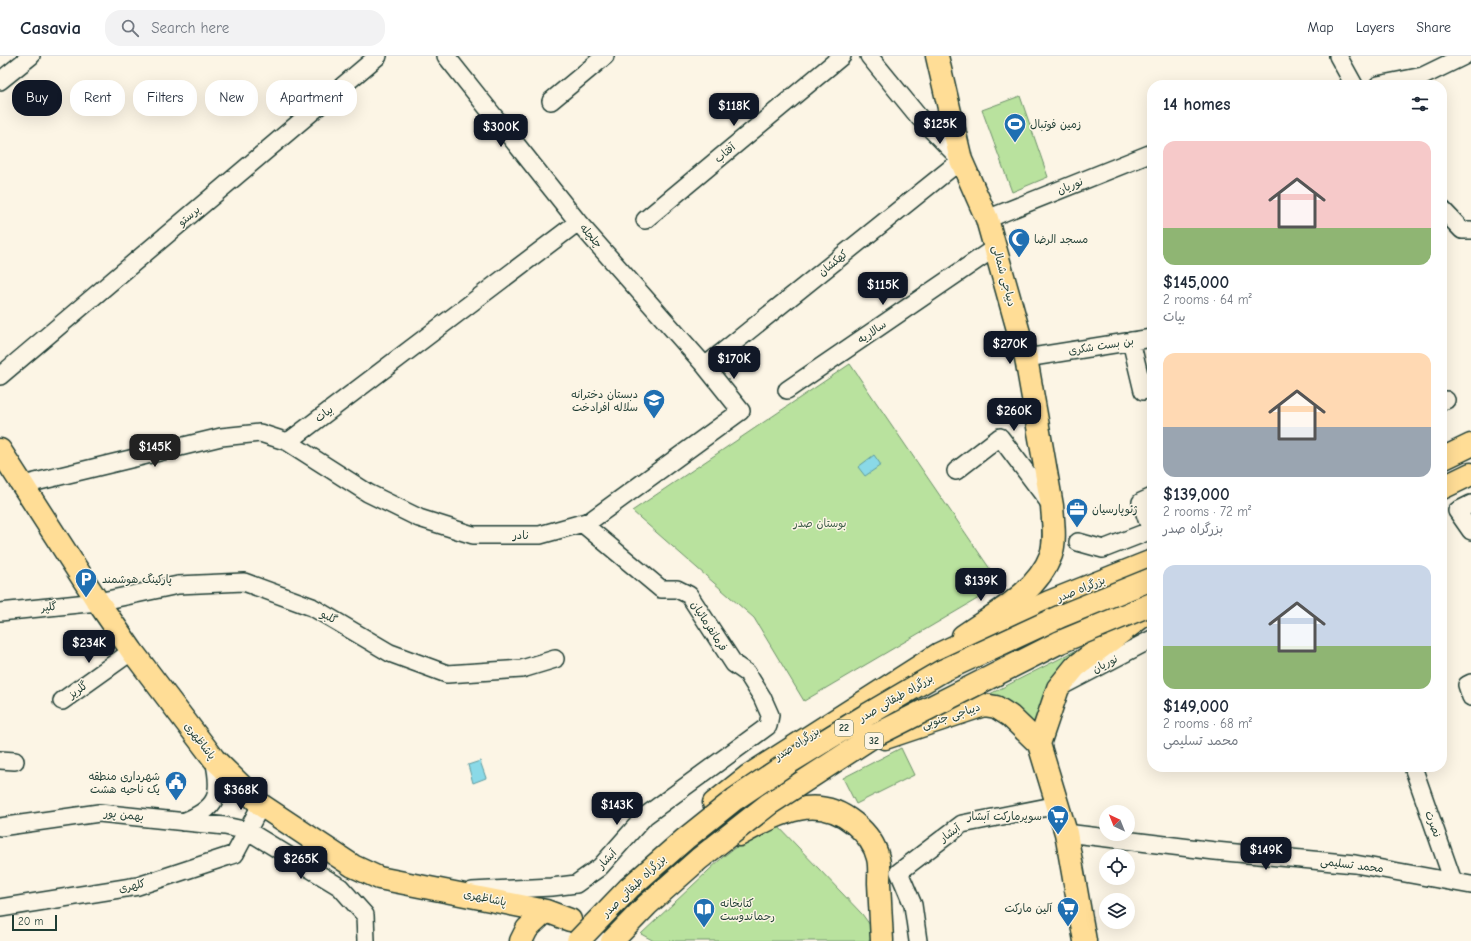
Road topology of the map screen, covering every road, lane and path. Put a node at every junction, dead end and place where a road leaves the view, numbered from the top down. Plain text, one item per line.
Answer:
1 (31, 56) edge
2 (378, 56) edge
3 (446, 56) edge
4 (605, 56) edge
5 (842, 56) edge
6 (869, 56) edge
7 (937, 56) edge
8 (1338, 56) edge
9 (1464, 56) edge
10 (1351, 80) edge
11 (1403, 80) edge
12 (0, 81) edge
13 (551, 100) dead end
14 (950, 106) junction
15 (918, 116) junction
16 (1147, 155) edge
17 (961, 160) junction
18 (1447, 217) edge
19 (987, 219) junction
20 (645, 220) dead end
21 (578, 222) junction
22 (1471, 230) edge
23 (996, 247) junction
24 (1147, 339) edge
25 (1131, 341) junction
26 (1026, 358) junction
27 (705, 366) junction
28 (0, 376) edge
29 (787, 390) dead end
30 (1143, 391) dead end
31 (741, 411) joint
32 (1471, 430) edge
33 (1447, 441) edge
34 (288, 442) junction
35 (1471, 446) edge
36 (0, 450) edge
37 (1447, 457) edge
38 (1471, 470) edge
39 (956, 471) dead end
40 (1471, 474) edge
41 (1447, 482) edge
42 (23, 485) junction
43 (1447, 486) edge
44 (1147, 499) edge
45 (1052, 506) junction
46 (1464, 507) edge
47 (1147, 518) edge
48 (582, 523) junction
49 (1471, 531) edge
50 (1147, 533) edge
51 (1078, 542) dead end
52 (1147, 563) edge
53 (1147, 582) edge
54 (98, 602) junction
55 (1147, 606) edge
56 (1147, 610) edge
57 (0, 612) edge
58 (1147, 612) edge
59 (1147, 642) edge
60 (132, 651) junction
61 (939, 654) junction
62 (555, 659) dead end
63 (1471, 683) edge
64 (1058, 688) junction
65 (1471, 697) edge
66 (62, 701) dead end
67 (768, 726) joint
68 (875, 741) junction
69 (1039, 744) junction
70 (214, 759) junction
71 (1414, 772) edge
72 (261, 805) junction
73 (1058, 805) junction
74 (183, 822) junction
75 (0, 826) edge
76 (248, 831) junction
77 (1066, 833) junction
78 (726, 843) junction
79 (1453, 881) junction
80 (1471, 885) edge
81 (455, 892) junction
82 (0, 908) edge
83 (546, 911) junction
84 (570, 920) dead end
85 (627, 936) edge
86 (366, 941) edge
87 (521, 941) edge
88 (566, 941) edge
89 (578, 941) edge
90 (612, 941) edge
91 (882, 941) edge
92 (918, 941) edge
93 (1085, 941) edge

1 - 12 street
2 - 28 street, پرستو
3 - 21 street, چلچله
4 - 13 street
5 - 20 street, آفتاب
6 - 15 street
7 - 14 main road, دیباجی شمالی
8 - 10 street
9 - 11 street
14 - 15 street
14 - 17 main road, دیباجی شمالی
15 - 17 street
16 - 19 street, نوریان
17 - 19 main road, دیباجی شمالی
17 - 27 street, کهکشان
18 - 22 street
19 - 23 main road, دیباجی شمالی
21 - 27 street, چلچله
21 - 34 street, بیات
23 - 26 main road, دیباجی شمالی
23 - 29 street, سالاریه
24 - 25 street, بن بست شکرى
25 - 26 street, بن بست شکرى
25 - 30 street
26 - 45 main road, دیباجی شمالی
27 - 31 street, چلچله
31 - 48 street, نادر
32 - 33 main road
34 - 42 street
34 - 48 street, نادر
35 - 37 main road
36 - 42 main road, پاشاظهری
38 - 41 main road
39 - 45 street
40 - 43 main road
42 - 54 main road, پاشاظهری
44 - 47 street
45 - 61 main road, دیباجی شمالی
46 - 49 street
48 - 67 street, فرمانفرمائیان
50 - 51 street
52 - 61 main road, بزرگراه صدر
53 - 89 main road, بزرگراه طبقاتی صدر / 22, bridge
54 - 57 street, گلپر
54 - 60 main road, پاشاظهری
54 - 62 street, گلبو
55 - 90 main road, بزرگراه طبقاتی صدر / 22, bridge
56 - 68 main road, 32
58 - 64 main road
59 - 64 street, نوریان
60 - 66 street, گلریز
60 - 70 main road, پاشاظهری
61 - 88 main road, بزرگراه صدر
63 - 65 street
64 - 69 main road
67 - 81 street, آبشار
68 - 69 main road, دیباجی جنوبی
68 - 78 main road, 32
69 - 73 main road, دیباجی جنوبی
70 - 72 main road, پاشاظهری
70 - 74 street
71 - 79 street, نصرت
72 - 76 street, کلهری
72 - 81 main road, پاشاظهری
73 - 77 main road, دیباجی جنوبی
73 - 92 street, آبشار
74 - 75 street, بهمن پور
74 - 76 street, بهمن پور
76 - 82 street, کلهری
76 - 86 street, بهمن پور
77 - 79 street, محمد تسلیمی
77 - 93 main road, دیباجی جنوبی
78 - 85 main road, 32
78 - 91 main road
79 - 80 street, محمد تسلیمی
81 - 83 main road, پاشاظهری
83 - 84 main road, پاشاظهری
83 - 87 main road

